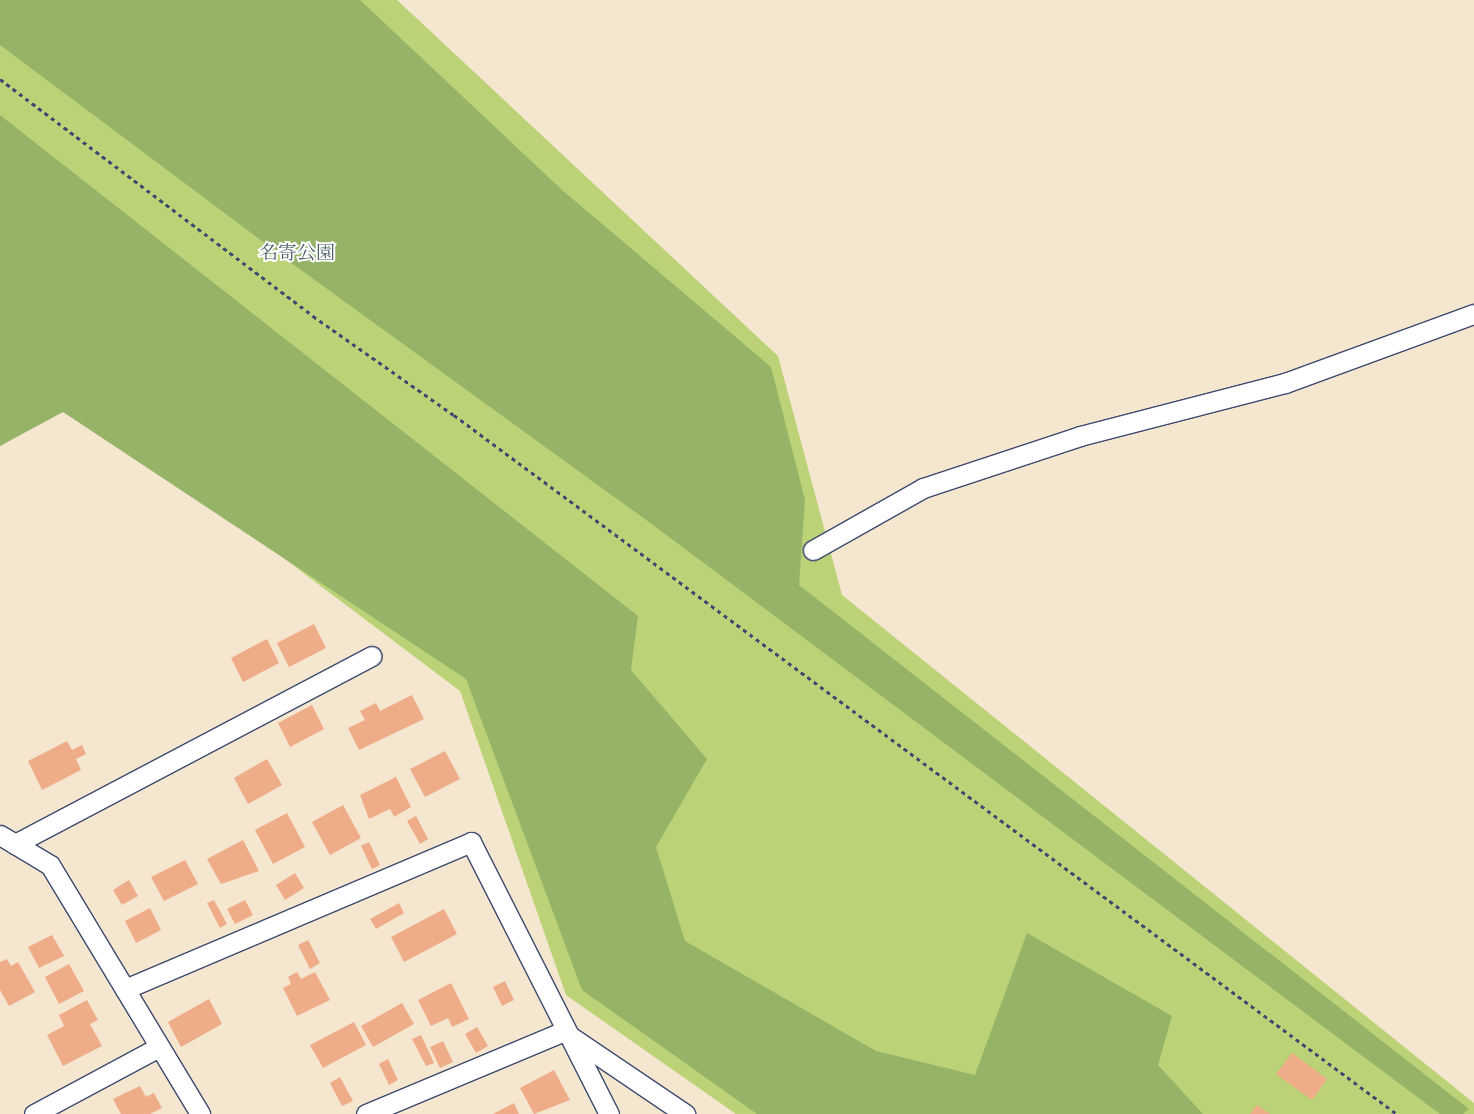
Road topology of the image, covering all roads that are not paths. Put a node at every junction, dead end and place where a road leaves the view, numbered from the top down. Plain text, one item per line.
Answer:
1 (1474, 314) edge
2 (813, 550) dead end
3 (372, 656) dead end
4 (7, 839) edge
5 (125, 989) junction
6 (564, 1031) junction
7 (159, 1047) junction
8 (34, 1114) edge
9 (200, 1114) edge
10 (366, 1114) edge
11 (608, 1114) edge
12 (685, 1114) edge

1 - 2 street
3 - 4 street
4 - 5 street
5 - 6 street
5 - 7 street
6 - 10 street
6 - 11 street
6 - 12 street
7 - 8 street
7 - 9 street

